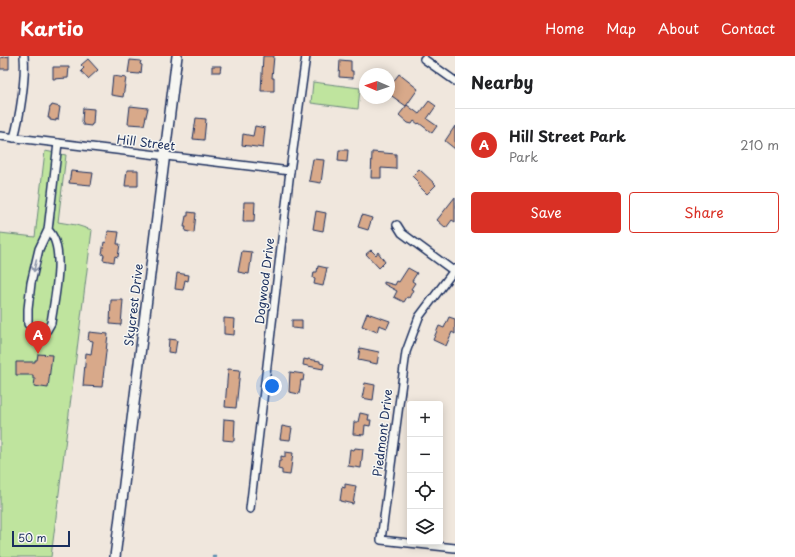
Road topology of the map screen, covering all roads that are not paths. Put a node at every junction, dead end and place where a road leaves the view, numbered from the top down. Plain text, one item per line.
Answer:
1 (24, 56) edge
2 (177, 56) edge
3 (306, 56) edge
4 (424, 59) dead end
5 (455, 81) edge
6 (0, 136) edge
7 (14, 138) junction
8 (58, 143) junction
9 (165, 156) junction
10 (290, 171) junction
11 (397, 226) dead end
12 (48, 230) junction
13 (454, 271) edge
14 (250, 509) dead end
15 (455, 548) edge
16 (115, 557) edge

1 - 7 street
2 - 9 main road, Skycrest Drive
3 - 10 street, Dogwood Drive
4 - 5 street
6 - 7 street, Hill Street
7 - 8 street, Hill Street
8 - 9 street, Hill Street
8 - 12 street
9 - 10 street, Hill Street
9 - 16 main road, Skycrest Drive
10 - 14 street, Dogwood Drive
11 - 13 street
12 -> 12 street
13 - 15 street, Piedmont Drive

